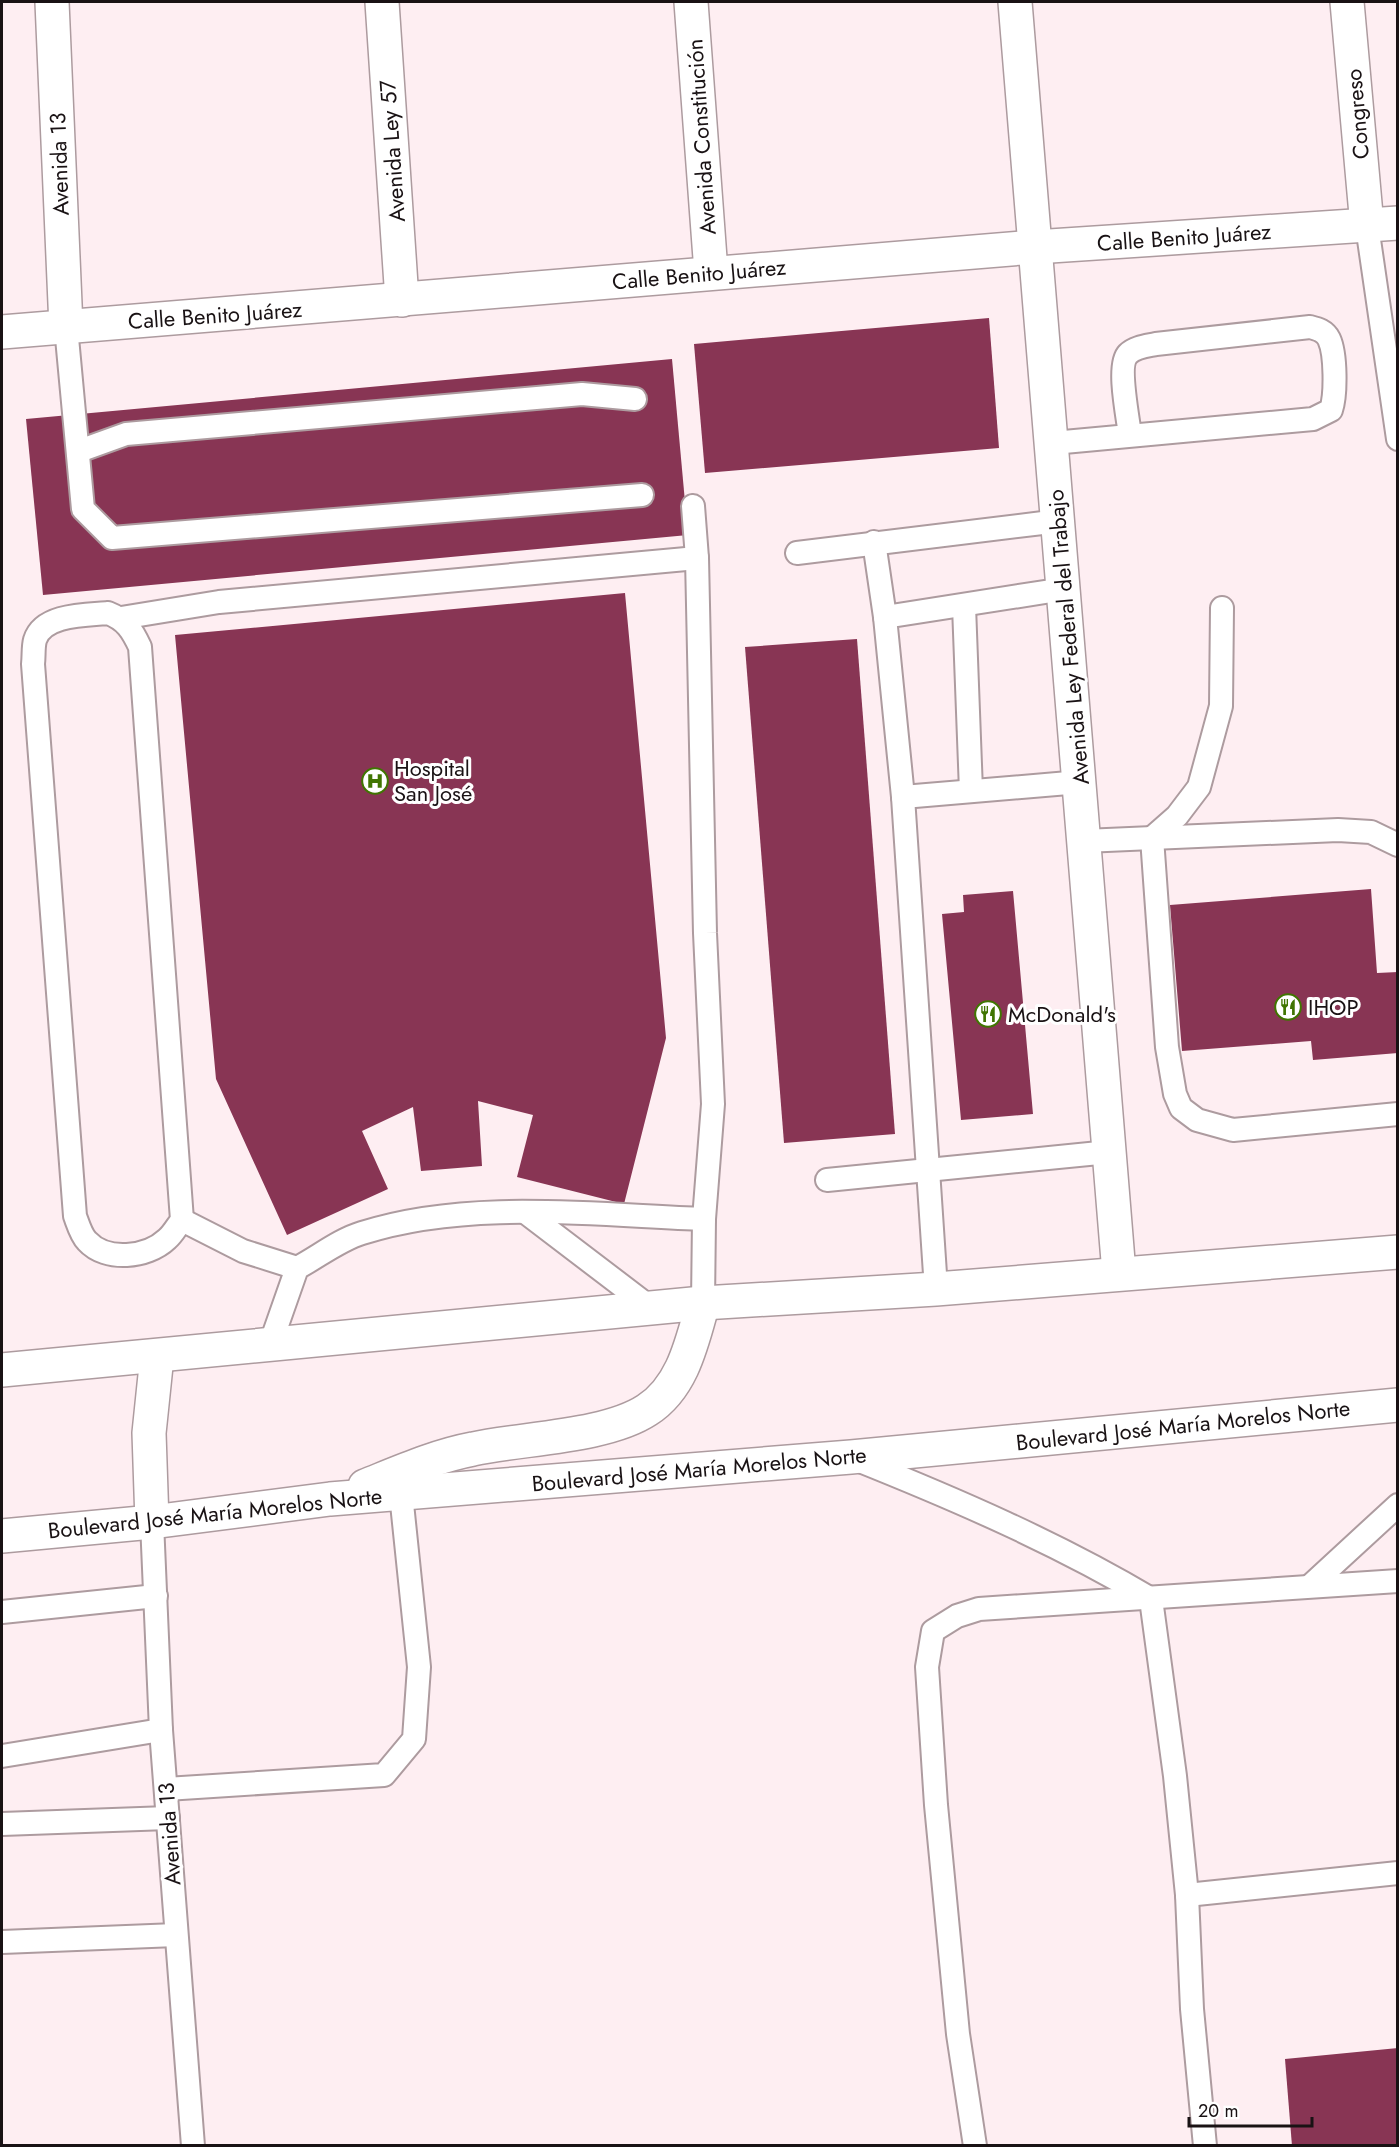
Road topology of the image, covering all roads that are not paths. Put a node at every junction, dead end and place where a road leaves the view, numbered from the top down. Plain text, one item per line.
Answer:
1 (52, 2) edge
2 (382, 2) edge
3 (691, 2) edge
4 (1015, 2) edge
5 (1347, 2) edge
6 (1382, 224) edge
7 (1035, 247) junction
8 (711, 273) junction
9 (402, 300) junction
10 (66, 327) junction
11 (2, 332) edge
12 (635, 399) dead end
13 (1130, 435) junction
14 (1398, 439) edge
15 (1053, 442) junction
16 (79, 451) junction
17 (642, 495) dead end
18 (693, 506) dead end
19 (1059, 521) junction
20 (874, 542) junction
21 (797, 553) dead end
22 (697, 558) junction
23 (1064, 589) junction
24 (964, 606) junction
25 (1222, 608) dead end
26 (885, 617) junction
27 (121, 618) junction
28 (1080, 782) junction
29 (971, 791) junction
30 (903, 797) junction
31 (1152, 838) junction
32 (1084, 841) junction
33 (1398, 845) edge
34 (1398, 1114) edge
35 (1109, 1152) junction
36 (929, 1172) junction
37 (827, 1180) dead end
38 (525, 1212) junction
39 (704, 1219) junction
40 (182, 1220) junction
41 (1398, 1252) edge
42 (297, 1268) junction
43 (1119, 1273) junction
44 (936, 1289) junction
45 (703, 1303) junction
46 (651, 1308) junction
47 (270, 1345) junction
48 (157, 1356) junction
49 (2, 1370) edge
50 (1398, 1405) edge
51 (851, 1457) junction
52 (401, 1494) junction
53 (330, 1499) junction
54 (1398, 1505) edge
55 (152, 1522) junction
56 (2, 1536) edge
57 (1398, 1581) edge
58 (1310, 1586) junction
59 (156, 1596) junction
60 (1150, 1599) junction
61 (2, 1612) edge
62 (161, 1730) junction
63 (2, 1756) edge
64 (166, 1789) junction
65 (168, 1818) junction
66 (2, 1824) edge
67 (1398, 1873) edge
68 (1187, 1896) junction
69 (176, 1935) junction
70 (2, 1942) edge
71 (193, 2145) edge
72 (975, 2145) edge
73 (1205, 2145) edge

1 - 10 street, Avenida 13
2 - 9 street, Avenida Ley 57
3 - 8 street, Avenida Constitución
4 - 7 street, Avenida Ley Federal del Trabajo
5 - 6 street, Congreso
6 - 7 street, Calle Benito Juárez
6 - 14 lane
7 - 8 street, Calle Benito Juárez
7 - 15 street, Avenida Ley Federal del Trabajo
8 - 9 street, Calle Benito Juárez
9 - 10 street, Calle Benito Juárez
10 - 11 street, Calle Benito Juárez
10 - 16 lane
12 - 16 lane
13 - 13 lane
13 - 15 lane
15 - 19 street, Avenida Ley Federal del Trabajo
16 - 17 lane
18 - 22 lane
19 - 20 lane
19 - 23 street, Avenida Ley Federal del Trabajo
20 - 21 lane
20 - 26 lane
22 - 27 lane
22 - 39 lane
23 - 24 lane
23 - 28 street, Avenida Ley Federal del Trabajo
24 - 26 lane
24 - 29 lane
25 - 31 lane
26 - 30 lane
27 - 40 lane
27 - 40 lane
28 - 29 lane
28 - 32 street, Avenida Ley Federal del Trabajo
29 - 30 lane
30 - 36 lane
31 - 32 lane
31 - 33 lane
31 - 34 lane
32 - 35 street, Avenida Ley Federal del Trabajo
35 - 36 lane
35 - 43 street, Avenida Ley Federal del Trabajo
36 - 37 lane
36 - 44 lane
38 - 39 lane
38 - 42 lane
38 - 46 lane
39 - 45 lane
40 - 42 lane
41 - 43 street
42 - 47 lane
43 - 44 street
44 - 45 street
45 - 46 street
45 - 53 street
46 - 47 street
47 - 48 street
48 - 49 street
48 - 55 street
50 - 51 street, Boulevard José María Morelos Norte
51 - 52 street, Boulevard José María Morelos Norte
51 - 60 lane
52 - 53 street, Boulevard José María Morelos Norte
52 - 64 lane
53 - 55 street, Boulevard José María Morelos Norte
54 - 58 lane
55 - 56 street, Boulevard José María Morelos Norte
55 - 59 lane, Avenida 13
57 - 58 lane
58 - 60 lane
59 - 61 lane
59 - 62 lane, Avenida 13
60 - 68 lane
60 - 72 lane
62 - 63 lane
62 - 64 lane, Avenida 13
64 - 65 lane, Avenida 13
65 - 66 lane
65 - 69 lane, Avenida 13
67 - 68 lane
68 - 73 lane
69 - 70 lane
69 - 71 lane, Avenida 13

